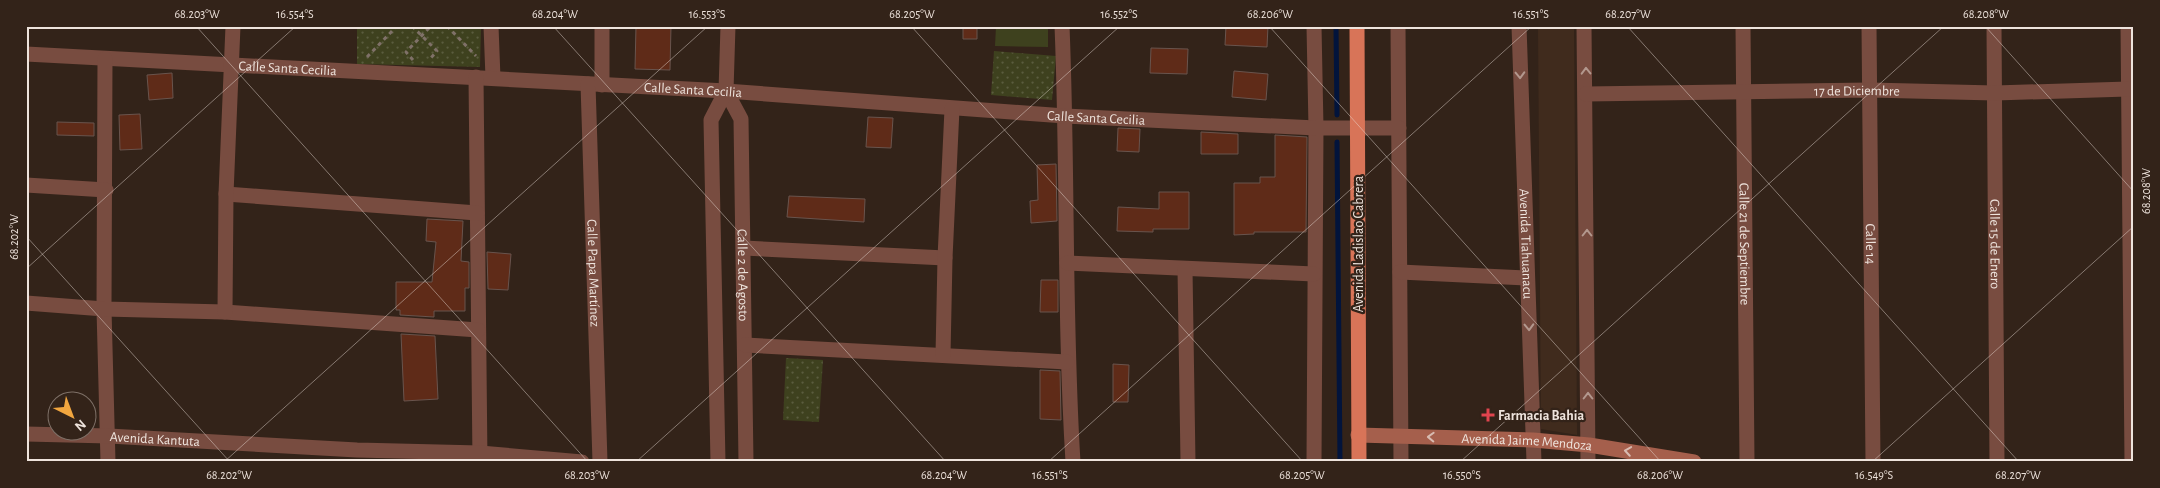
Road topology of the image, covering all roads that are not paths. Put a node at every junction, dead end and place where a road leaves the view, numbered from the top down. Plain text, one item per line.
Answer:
1 (233, 26) edge
2 (491, 26) edge
3 (602, 26) edge
4 (728, 26) edge
5 (1062, 26) edge
6 (1314, 26) edge
7 (1357, 26) edge
8 (1398, 26) edge
9 (1518, 26) edge
10 (1584, 26) edge
11 (1743, 26) edge
12 (1869, 26) edge
13 (1994, 26) edge
14 (2128, 26) edge
15 (26, 54) edge
16 (2131, 54) edge
17 (105, 59) junction
18 (232, 66) junction
19 (476, 78) junction
20 (493, 78) junction
21 (595, 84) junction
22 (1870, 90) junction
23 (2128, 90) junction
24 (726, 91) junction
25 (1744, 91) junction
26 (1995, 93) junction
27 (1586, 94) junction
28 (952, 109) junction
29 (1066, 116) junction
30 (1316, 128) junction
31 (1399, 128) junction
32 (1358, 129) junction
33 (26, 185) edge
34 (106, 190) junction
35 (226, 194) junction
36 (477, 213) junction
37 (744, 248) junction
38 (945, 258) junction
39 (1067, 263) junction
40 (1184, 270) junction
41 (1400, 272) junction
42 (1314, 274) junction
43 (1527, 278) junction
44 (2132, 303) edge
45 (26, 304) edge
46 (104, 309) junction
47 (225, 312) junction
48 (478, 330) junction
49 (745, 344) junction
50 (943, 355) junction
51 (1067, 362) junction
52 (26, 434) edge
53 (1358, 435) junction
54 (109, 436) junction
55 (1401, 436) junction
56 (1534, 440) junction
57 (1589, 445) junction
58 (357, 456) edge
59 (480, 458) edge
60 (108, 462) edge
61 (582, 462) edge
62 (600, 462) edge
63 (718, 462) edge
64 (746, 462) edge
65 (1073, 462) edge
66 (1188, 462) edge
67 (1314, 462) edge
68 (1359, 462) edge
69 (1400, 462) edge
70 (1534, 462) edge
71 (1588, 462) edge
72 (1694, 462) edge
73 (1747, 462) edge
74 (1873, 462) edge
75 (1997, 462) edge
76 (2132, 462) edge

1 - 18 street
2 - 20 street
3 - 21 street, Calle Papa Martínez
4 - 24 street, Calle 2 de Agosto
5 - 29 street
6 - 30 street
7 - 32 highway, Avenida Ladislao Cabrera
8 - 31 street
9 -> 43 street, Avenida Tiahuanacu
27 -> 10 street
11 - 25 street, Calle 21 de Septiembre
12 - 22 street, Calle 14
13 - 26 street, Calle 15 de Enero
14 - 16 street
15 - 17 street, Calle Santa Cecilia
16 - 23 street
17 - 18 street, Calle Santa Cecilia
17 - 34 street
18 - 19 street, Calle Santa Cecilia
18 - 35 street
19 - 20 street, Calle Santa Cecilia
19 - 36 street
20 - 21 street, Calle Santa Cecilia
21 - 24 street, Calle Santa Cecilia
21 - 62 street, Calle Papa Martínez
22 - 25 street, 17 de Diciembre
22 - 26 street, 17 de Diciembre
22 - 74 street, Calle 14
23 - 26 street, 17 de Diciembre
23 - 44 street
24 - 28 street, Calle Santa Cecilia
24 - 37 street, Calle 2 de Agosto
24 - 63 street, Calle 2 de Agosto
25 - 27 street, 17 de Diciembre
25 - 73 street, Calle 21 de Septiembre
26 - 75 street, Calle 15 de Enero
57 -> 27 street
28 - 29 street, Calle Santa Cecilia
28 - 38 street
29 - 30 street, Calle Santa Cecilia
29 - 39 street
30 - 32 street, Calle Santa Cecilia
30 - 42 street
31 - 32 street, Calle Santa Cecilia
31 - 41 street
32 - 53 highway, Avenida Ladislao Cabrera
33 - 34 street
34 - 46 street
35 - 36 street
35 - 47 street
36 - 48 street
37 - 38 street
37 - 49 street, Calle 2 de Agosto
38 - 50 street
39 - 40 street
39 - 51 street
40 - 42 street
40 - 66 street
41 - 43 street
41 - 55 street
42 - 67 street
43 -> 56 street, Avenida Tiahuanacu
44 - 76 street
45 - 46 street
46 - 47 street
46 - 54 street
47 - 48 street
48 - 59 street
49 - 50 street
49 - 64 street, Calle 2 de Agosto
50 - 51 street
51 - 65 street
52 - 54 street, Avenida Kantuta
53 - 55 main road, Avenida Jaime Mendoza
53 - 68 highway, Avenida Ladislao Cabrera
54 - 58 street, Avenida Kantuta
54 - 60 street
56 -> 55 main road, Avenida Jaime Mendoza
55 - 69 street
56 - 57 main road, Avenida Jaime Mendoza
56 - 70 street, Avenida Tiahuanacu
57 - 71 street
72 -> 57 main road, Avenida Jaime Mendoza
58 - 59 street, Avenida Kantuta
59 - 61 street, Avenida Kantuta

